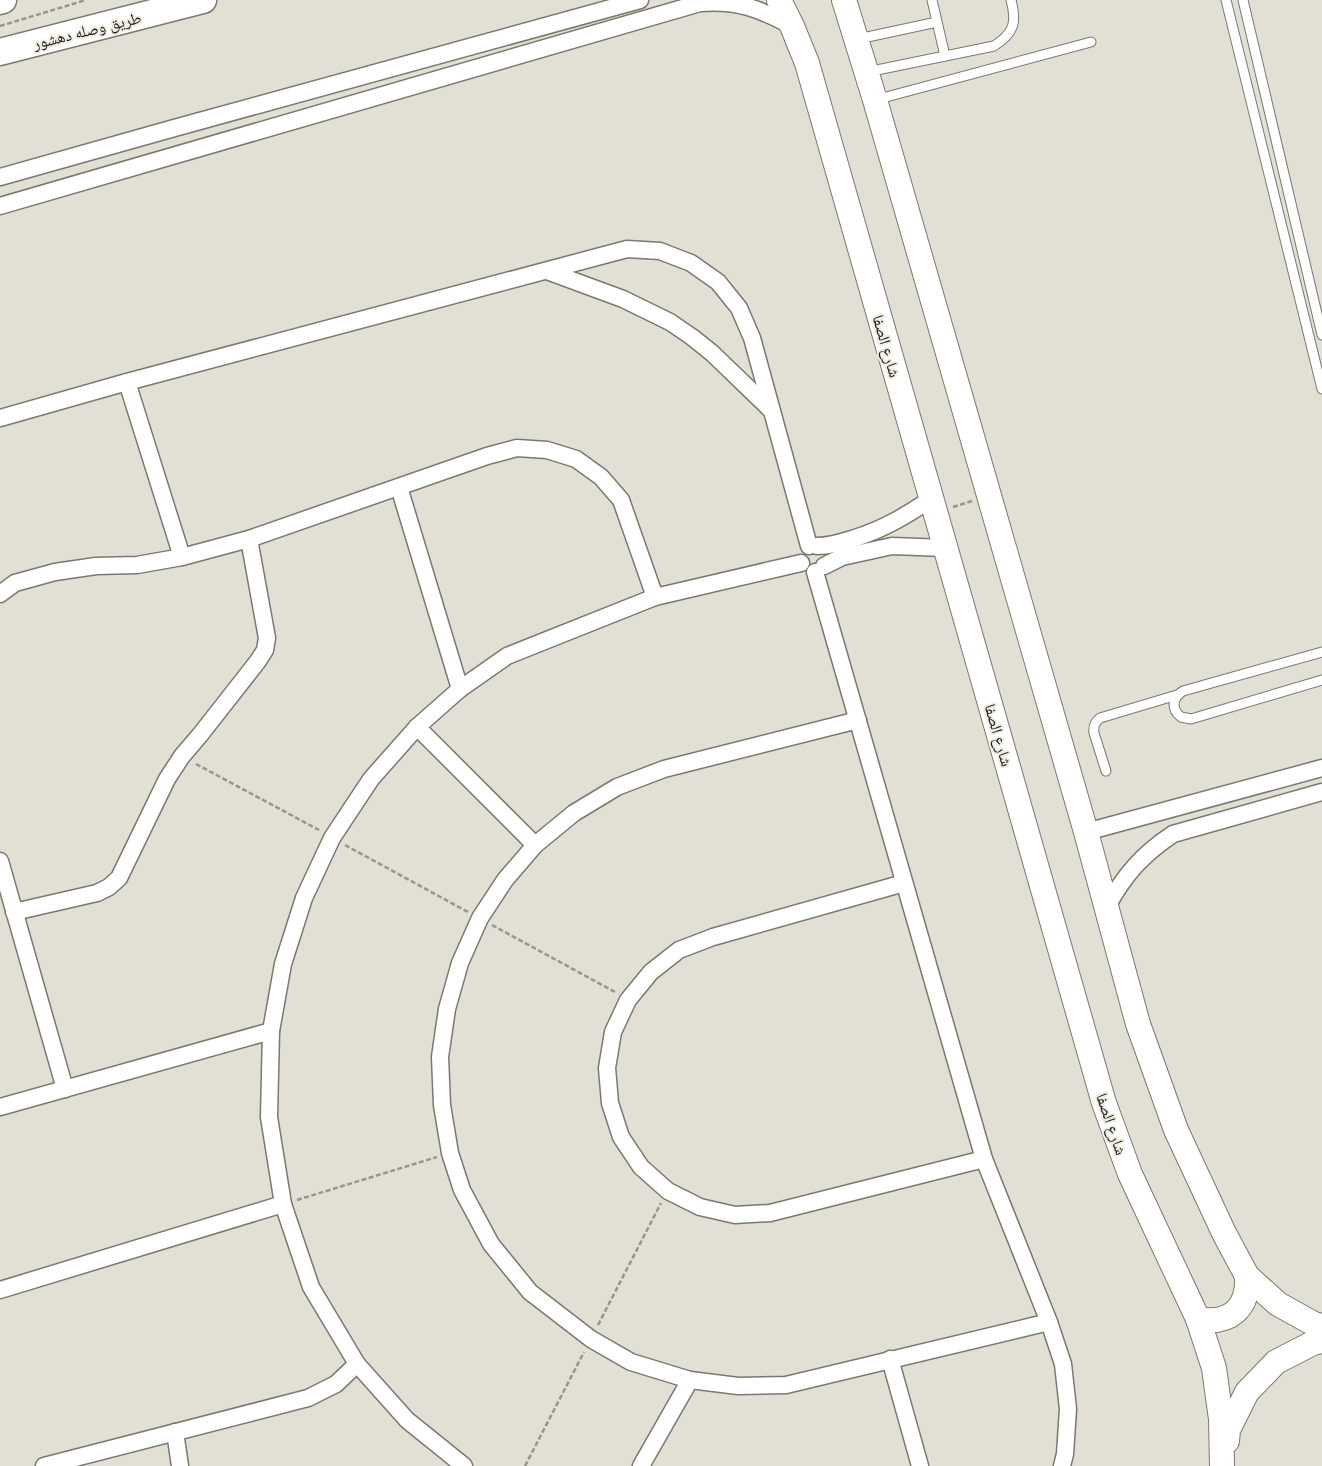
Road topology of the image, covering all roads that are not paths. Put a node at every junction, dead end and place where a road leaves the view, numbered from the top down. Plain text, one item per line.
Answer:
1 (203, 0) edge
2 (640, 0) edge
3 (779, 0) edge
4 (796, 0) edge
5 (844, 0) edge
6 (932, 0) edge
7 (1011, 0) edge
8 (1226, 0) edge
9 (1243, 0) edge
10 (671, 5) edge
11 (937, 22) junction
12 (792, 26) junction
13 (1249, 27) junction
14 (1234, 32) junction
15 (857, 40) junction
16 (37, 42) junction
17 (1091, 42) dead end
18 (0, 52) edge
19 (945, 56) junction
20 (0, 67) edge
21 (867, 72) junction
22 (875, 100) junction
23 (1281, 159) junction
24 (1266, 164) junction
25 (0, 177) edge
26 (0, 206) edge
27 (547, 270) junction
28 (1322, 335) edge
29 (127, 382) junction
30 (1322, 388) edge
31 (772, 411) junction
32 (0, 418) edge
33 (400, 487) junction
34 (933, 506) junction
35 (249, 539) junction
36 (813, 546) junction
37 (945, 548) junction
38 (182, 556) junction
39 (814, 567) junction
40 (0, 594) edge
41 (655, 597) junction
42 (1322, 652) edge
43 (1322, 680) edge
44 (460, 689) junction
45 (1177, 695) junction
46 (858, 720) junction
47 (417, 727) junction
48 (1322, 768) edge
49 (1106, 771) dead end
50 (1293, 776) junction
51 (1322, 792) edge
52 (1300, 799) junction
53 (1086, 832) junction
54 (535, 846) junction
55 (0, 861) edge
56 (904, 883) junction
57 (1107, 907) junction
58 (14, 912) junction
59 (271, 1032) junction
60 (65, 1089) junction
61 (0, 1107) edge
62 (984, 1159) junction
63 (283, 1204) junction
64 (1247, 1276) junction
65 (0, 1290) edge
66 (1198, 1320) junction
67 (1049, 1322) junction
68 (1322, 1326) edge
69 (1322, 1341) edge
70 (890, 1359) junction
71 (357, 1364) junction
72 (690, 1380) junction
73 (175, 1432) junction
74 (44, 1466) edge
75 (180, 1466) edge
76 (464, 1466) edge
77 (641, 1466) edge
78 (920, 1466) edge
79 (1062, 1466) edge
80 (1222, 1466) edge

1 - 16 main road, طريق وصله دهشور
2 - 25 street
3 - 12 street, شارع الصفا
4 - 12 street
5 - 15 street
6 - 11 lane
7 - 19 lane
8 - 14 lane
9 - 13 lane
10 - 12 street
10 - 26 street
11 - 15 lane
11 - 19 lane
12 - 34 street, شارع الصفا
13 - 14 lane
13 - 23 lane
14 - 24 lane
15 - 21 street
16 - 18 main road, طريق وصله دهشور
16 - 20 main road
17 - 22 lane
19 - 21 lane
21 - 22 street
22 - 53 street
23 - 24 lane
23 - 28 lane
24 - 30 lane
27 - 29 street
27 - 31 street
27 - 31 street
29 - 32 street
29 - 38 street
31 - 36 street
33 - 35 street
33 - 41 street
33 - 44 street
34 - 36 street
34 - 37 street, شارع الصفا
35 - 38 street
35 - 58 street
36 - 39 street
36 - 39 street
37 - 39 street
37 - 66 street, شارع الصفا
38 - 40 street
39 - 41 street
39 - 46 street
41 - 44 street
42 - 45 lane
43 - 45 lane
44 - 47 street
45 - 49 lane
46 - 54 street
46 - 56 street
47 - 54 street
47 - 59 street
48 - 50 street
50 - 52 street
50 - 53 street
51 - 52 street
52 - 57 street
53 - 57 street
54 - 72 street
55 - 58 street
56 - 62 street
56 - 62 street
57 - 64 street
58 - 60 street
59 - 60 street
59 - 63 street
60 - 61 street
62 - 67 street
63 - 65 street
63 - 71 street
64 - 66 street
64 - 68 street
66 - 80 street, شارع الصفا
67 - 70 street
67 - 79 street
69 - 80 street
70 - 72 street
70 - 78 street
71 - 73 street
71 - 76 street
72 - 77 street
73 - 74 street
73 - 75 street

